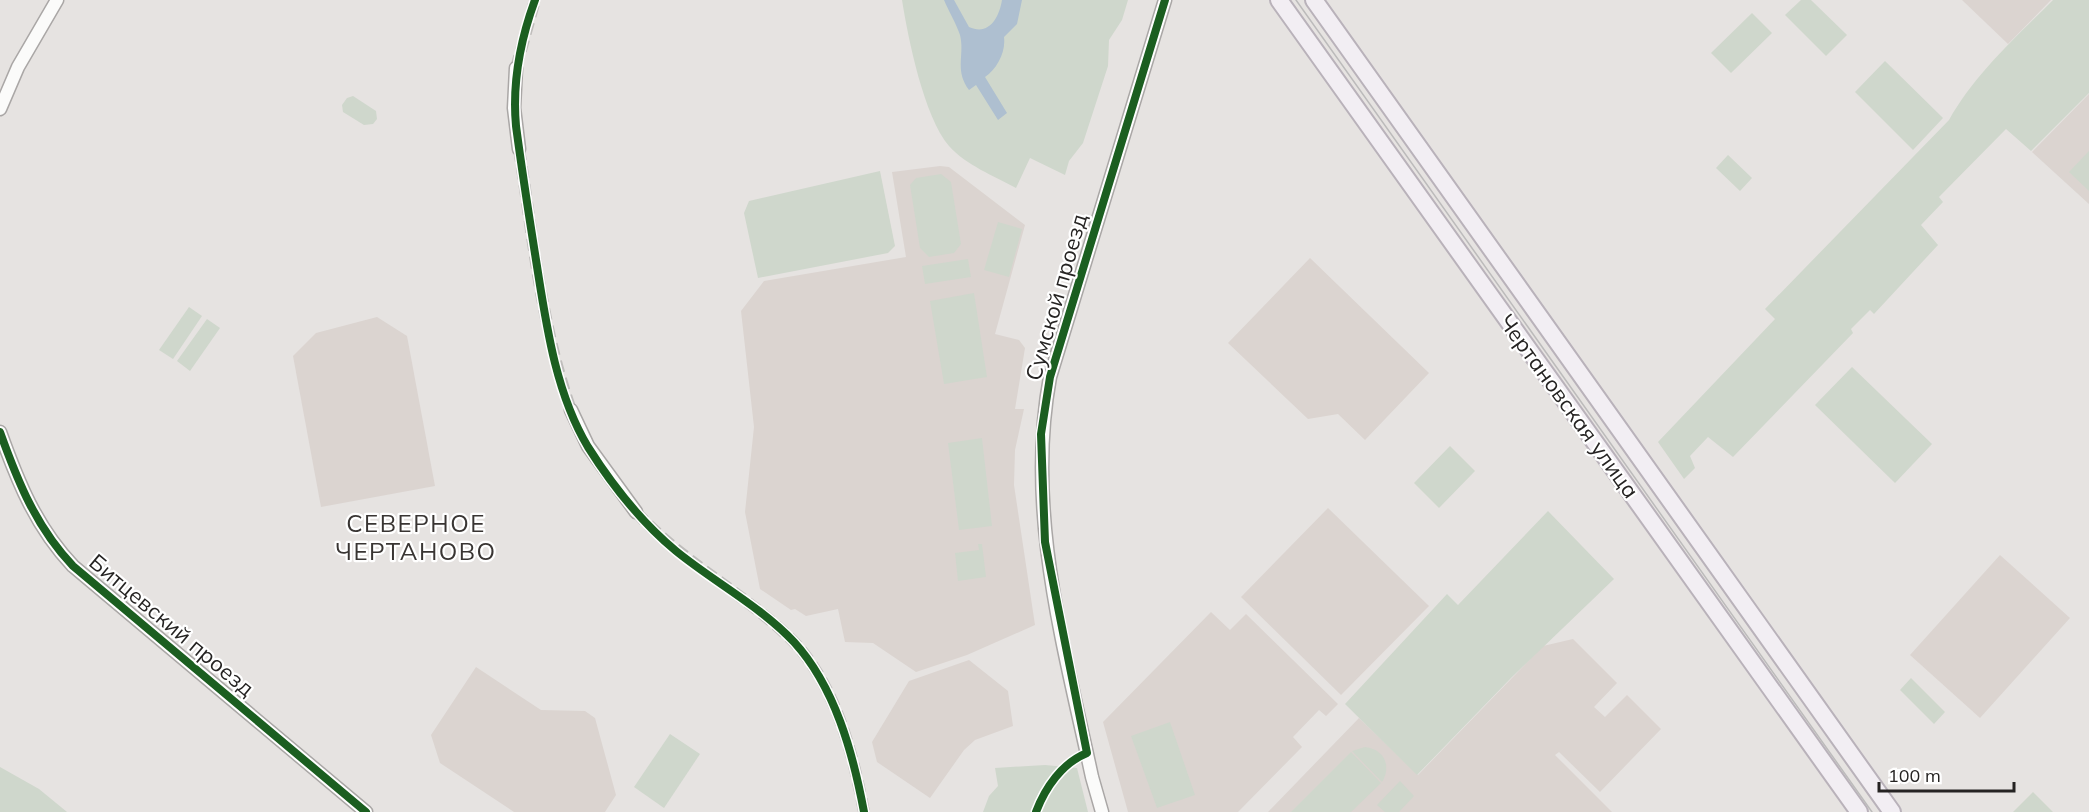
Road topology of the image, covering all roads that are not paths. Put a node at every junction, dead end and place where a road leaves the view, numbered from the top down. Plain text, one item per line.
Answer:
1 (57, 0) edge
2 (1165, 0) edge
3 (1279, 0) edge
4 (1314, 0) edge
5 (516, 68) tunnel mouth
6 (0, 109) edge
7 (519, 149) tunnel mouth
8 (570, 410) tunnel mouth
9 (0, 432) edge
10 (1640, 458) junction
11 (1615, 470) junction
12 (1668, 496) junction
13 (636, 512) tunnel mouth
14 (1645, 512) junction
15 (366, 812) edge
16 (1102, 812) edge
17 (1859, 812) edge
18 (1892, 812) edge

1 - 6 street
2 - 16 street, Сумской проезд
3 - 11 main road, Чертановская улица
4 - 10 main road, Чертановская улица
5 - 7 street
8 - 13 street
9 - 15 street, Битцевский проезд
10 - 11 main road
10 - 12 main road, Чертановская улица
11 - 14 main road, Чертановская улица
12 - 14 main road
12 - 18 main road, Чертановская улица
14 - 17 main road, Чертановская улица

